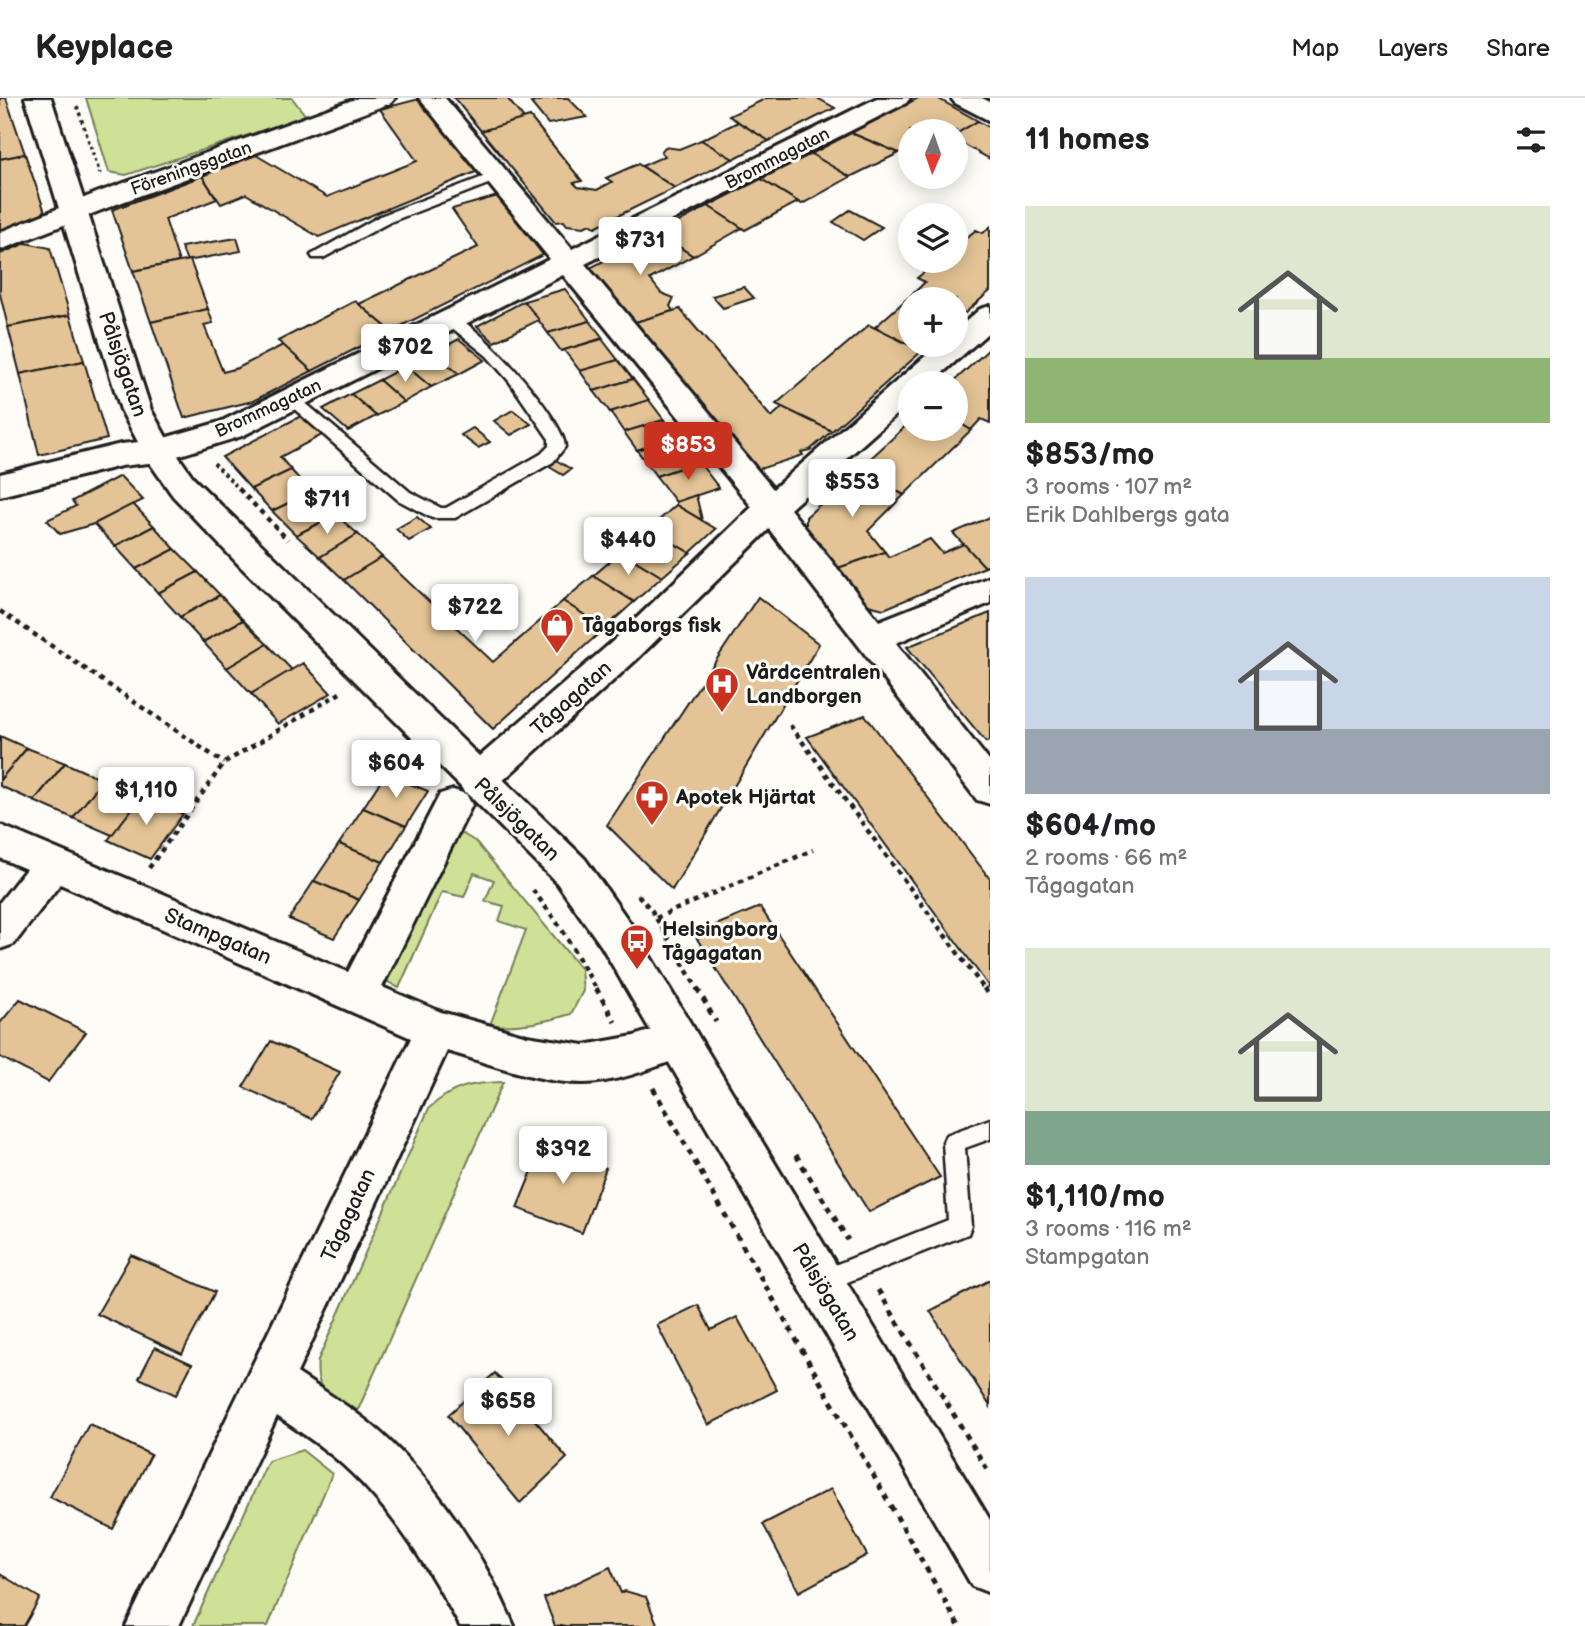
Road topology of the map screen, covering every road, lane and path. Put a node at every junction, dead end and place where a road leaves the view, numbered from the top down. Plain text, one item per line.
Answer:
1 (38, 98) edge
2 (382, 98) edge
3 (432, 98) edge
4 (897, 98) edge
5 (964, 98) edge
6 (990, 113) edge
7 (496, 176) junction
8 (72, 211) junction
9 (0, 242) edge
10 (318, 255) dead end
11 (568, 262) junction
12 (990, 315) edge
13 (451, 320) junction
14 (926, 371) edge
15 (898, 396) edge
16 (291, 399) junction
17 (158, 451) junction
18 (0, 485) edge
19 (771, 508) junction
20 (990, 589) edge
21 (0, 611) edge
22 (871, 639) junction
23 (332, 682) dead end
24 (790, 725) dead end
25 (224, 763) junction
26 (990, 789) edge
27 (465, 793) junction
28 (0, 841) edge
29 (813, 850) dead end
30 (52, 865) junction
31 (531, 888) dead end
32 (128, 897) junction
33 (656, 918) dead end
34 (0, 932) edge
35 (356, 995) junction
36 (990, 997) edge
37 (436, 1029) junction
38 (678, 1041) junction
39 (634, 1055) junction
40 (990, 1129) edge
41 (820, 1282) junction
42 (268, 1381) junction
43 (990, 1568) edge
44 (152, 1626) edge
45 (488, 1626) edge
46 (959, 1626) edge

1 - 8 street, Pålsjögatan
2 - 8 street, Föreningsgatan
3 - 7 street
4 - 11 street, Brommagatan
5 - 6 street
7 - 10 lane
7 - 11 street
8 - 9 street, Föreningsgatan
8 - 17 street, Pålsjögatan
11 - 13 street, Brommagatan
11 - 19 street
12 - 14 street, Tågagatan
13 - 16 street, Brommagatan
13 - 16 lane
15 - 19 street, Tågagatan
16 - 17 street, Brommagatan
17 - 18 street, Brommagatan
17 - 27 street, Pålsjögatan
19 - 22 street
19 - 27 street, Tågagatan
20 - 22 street
21 - 25 path
22 - 26 street
23 - 25 path
24 - 36 path
25 - 32 path
27 - 35 street, Tågagatan
27 - 38 street, Pålsjögatan
28 - 30 street, Stampgatan
29 - 33 path
30 - 32 street, Stampgatan
30 - 34 street
31 - 39 path
32 - 35 street, Stampgatan
35 - 37 street, Stampgatan
37 - 39 street
37 - 42 street, Tågagatan
38 - 39 street
38 - 41 street, Pålsjögatan
39 - 46 path
40 - 41 lane
41 - 43 street, Pålsjögatan
42 - 44 street, Tågagatan
42 - 45 street

